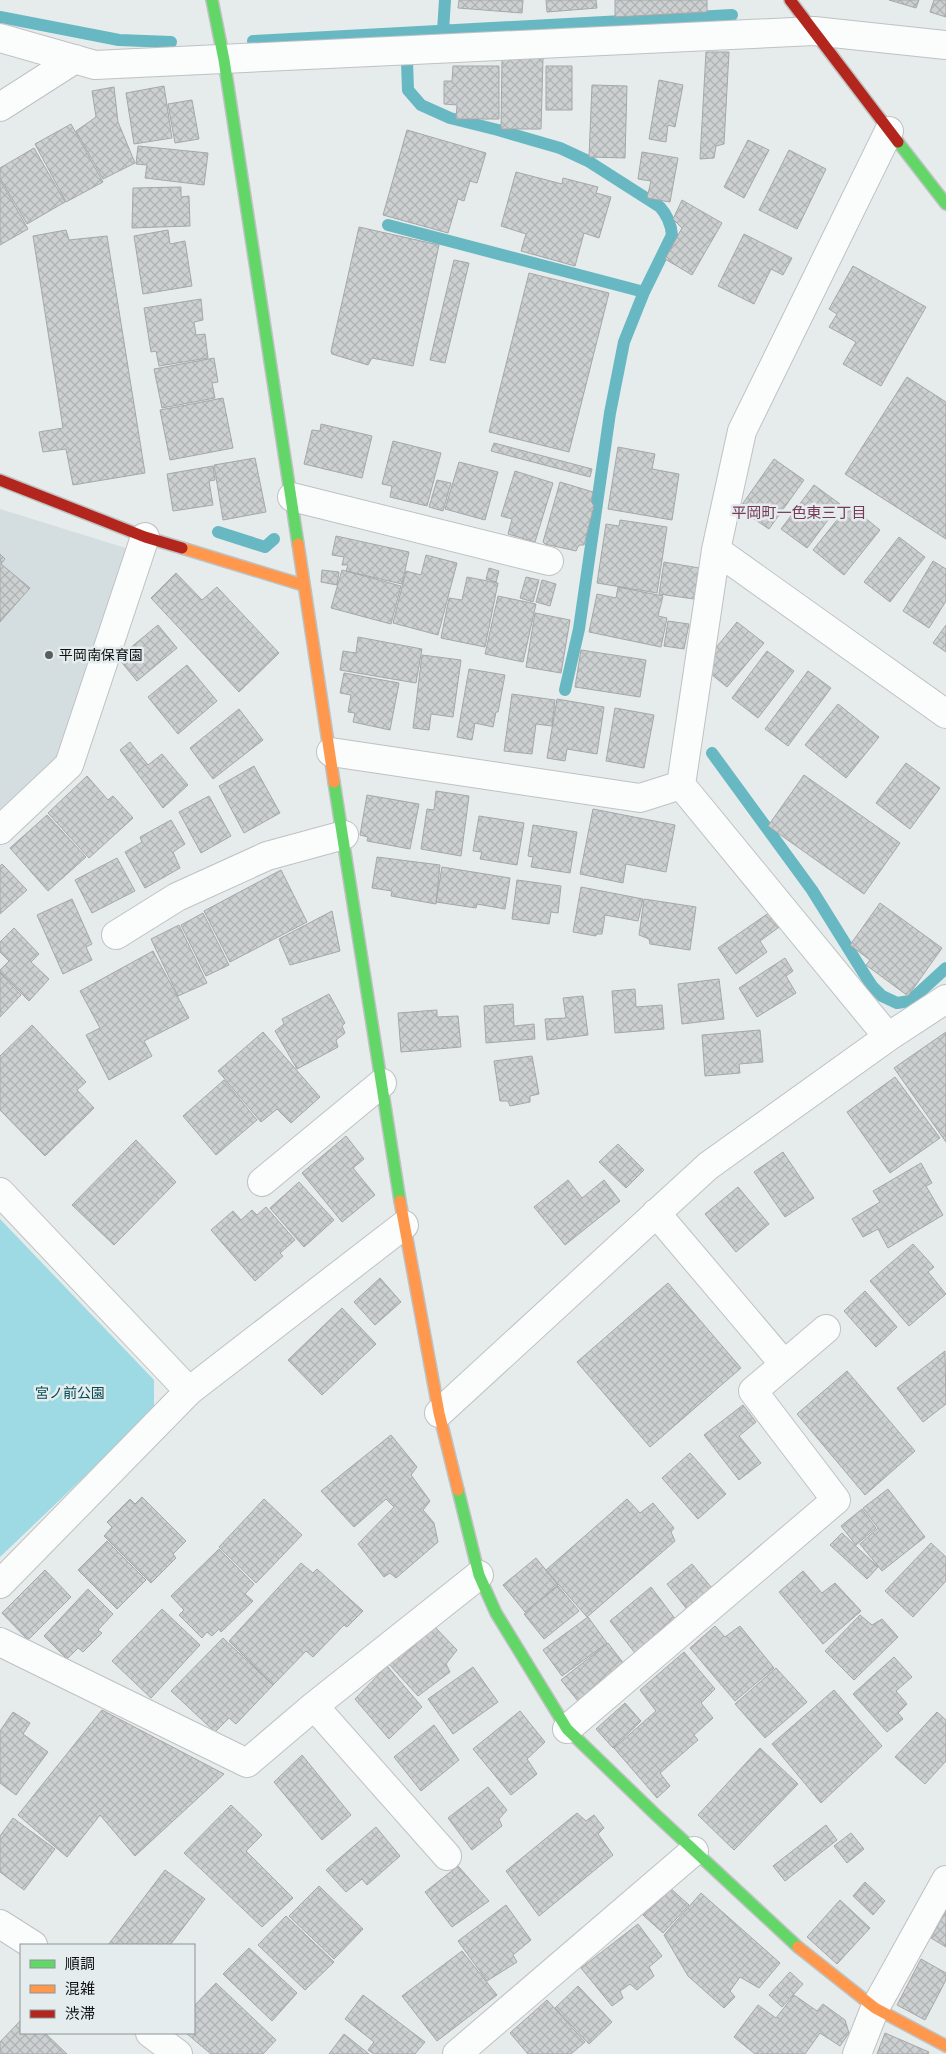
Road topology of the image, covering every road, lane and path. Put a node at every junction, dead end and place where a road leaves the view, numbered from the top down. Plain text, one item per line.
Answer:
1 (212, 0) edge
2 (790, 0) edge
3 (814, 31) junction
4 (0, 38) edge
5 (946, 45) edge
6 (75, 59) junction
7 (224, 60) junction
8 (0, 107) edge
9 (889, 131) junction
10 (946, 204) edge
11 (0, 480) edge
12 (292, 498) junction
13 (145, 537) junction
14 (716, 550) junction
15 (549, 560) dead end
16 (303, 585) junction
17 (946, 714) edge
18 (331, 752) junction
19 (681, 784) junction
20 (0, 830) edge
21 (344, 835) junction
22 (116, 935) dead end
23 (946, 999) edge
24 (888, 1037) junction
25 (382, 1083) junction
26 (262, 1182) dead end
27 (0, 1192) edge
28 (656, 1213) junction
29 (404, 1225) junction
30 (826, 1330) dead end
31 (784, 1364) junction
32 (189, 1391) junction
33 (439, 1413) junction
34 (479, 1575) junction
35 (0, 1584) edge
36 (0, 1642) edge
37 (314, 1706) junction
38 (567, 1729) junction
39 (694, 1851) junction
40 (447, 1856) dead end
41 (946, 1880) edge
42 (0, 1924) edge
43 (31, 1944) edge
44 (875, 2008) junction
45 (151, 2034) edge
46 (946, 2046) edge
47 (465, 2052) edge
48 (178, 2054) edge
49 (856, 2054) edge

1 - 7 street
2 - 3 street
3 - 5 street
3 - 7 street
3 - 9 street
4 - 6 street
6 - 7 street
6 - 8 street
7 - 12 street
9 - 10 street
9 - 14 street
11 - 13 street
12 - 15 street
12 - 16 street
13 - 16 street
13 - 20 street
14 - 17 street
14 - 19 street
16 - 18 street
18 - 19 street
18 - 21 street
19 - 24 street
21 - 22 street
21 - 25 street
23 - 24 street
24 - 28 street
25 - 26 street
25 - 29 street
27 - 32 street
28 - 31 street
28 - 33 street
29 - 32 street
29 - 33 street
30 - 31 street
31 - 38 street
32 - 35 street
33 - 34 street
34 - 37 street
34 - 38 street
36 - 37 street
37 - 40 street
38 - 39 street
39 - 44 street
39 - 47 street
41 - 44 street
42 - 43 street
44 - 46 street
44 - 49 street
45 - 48 street

